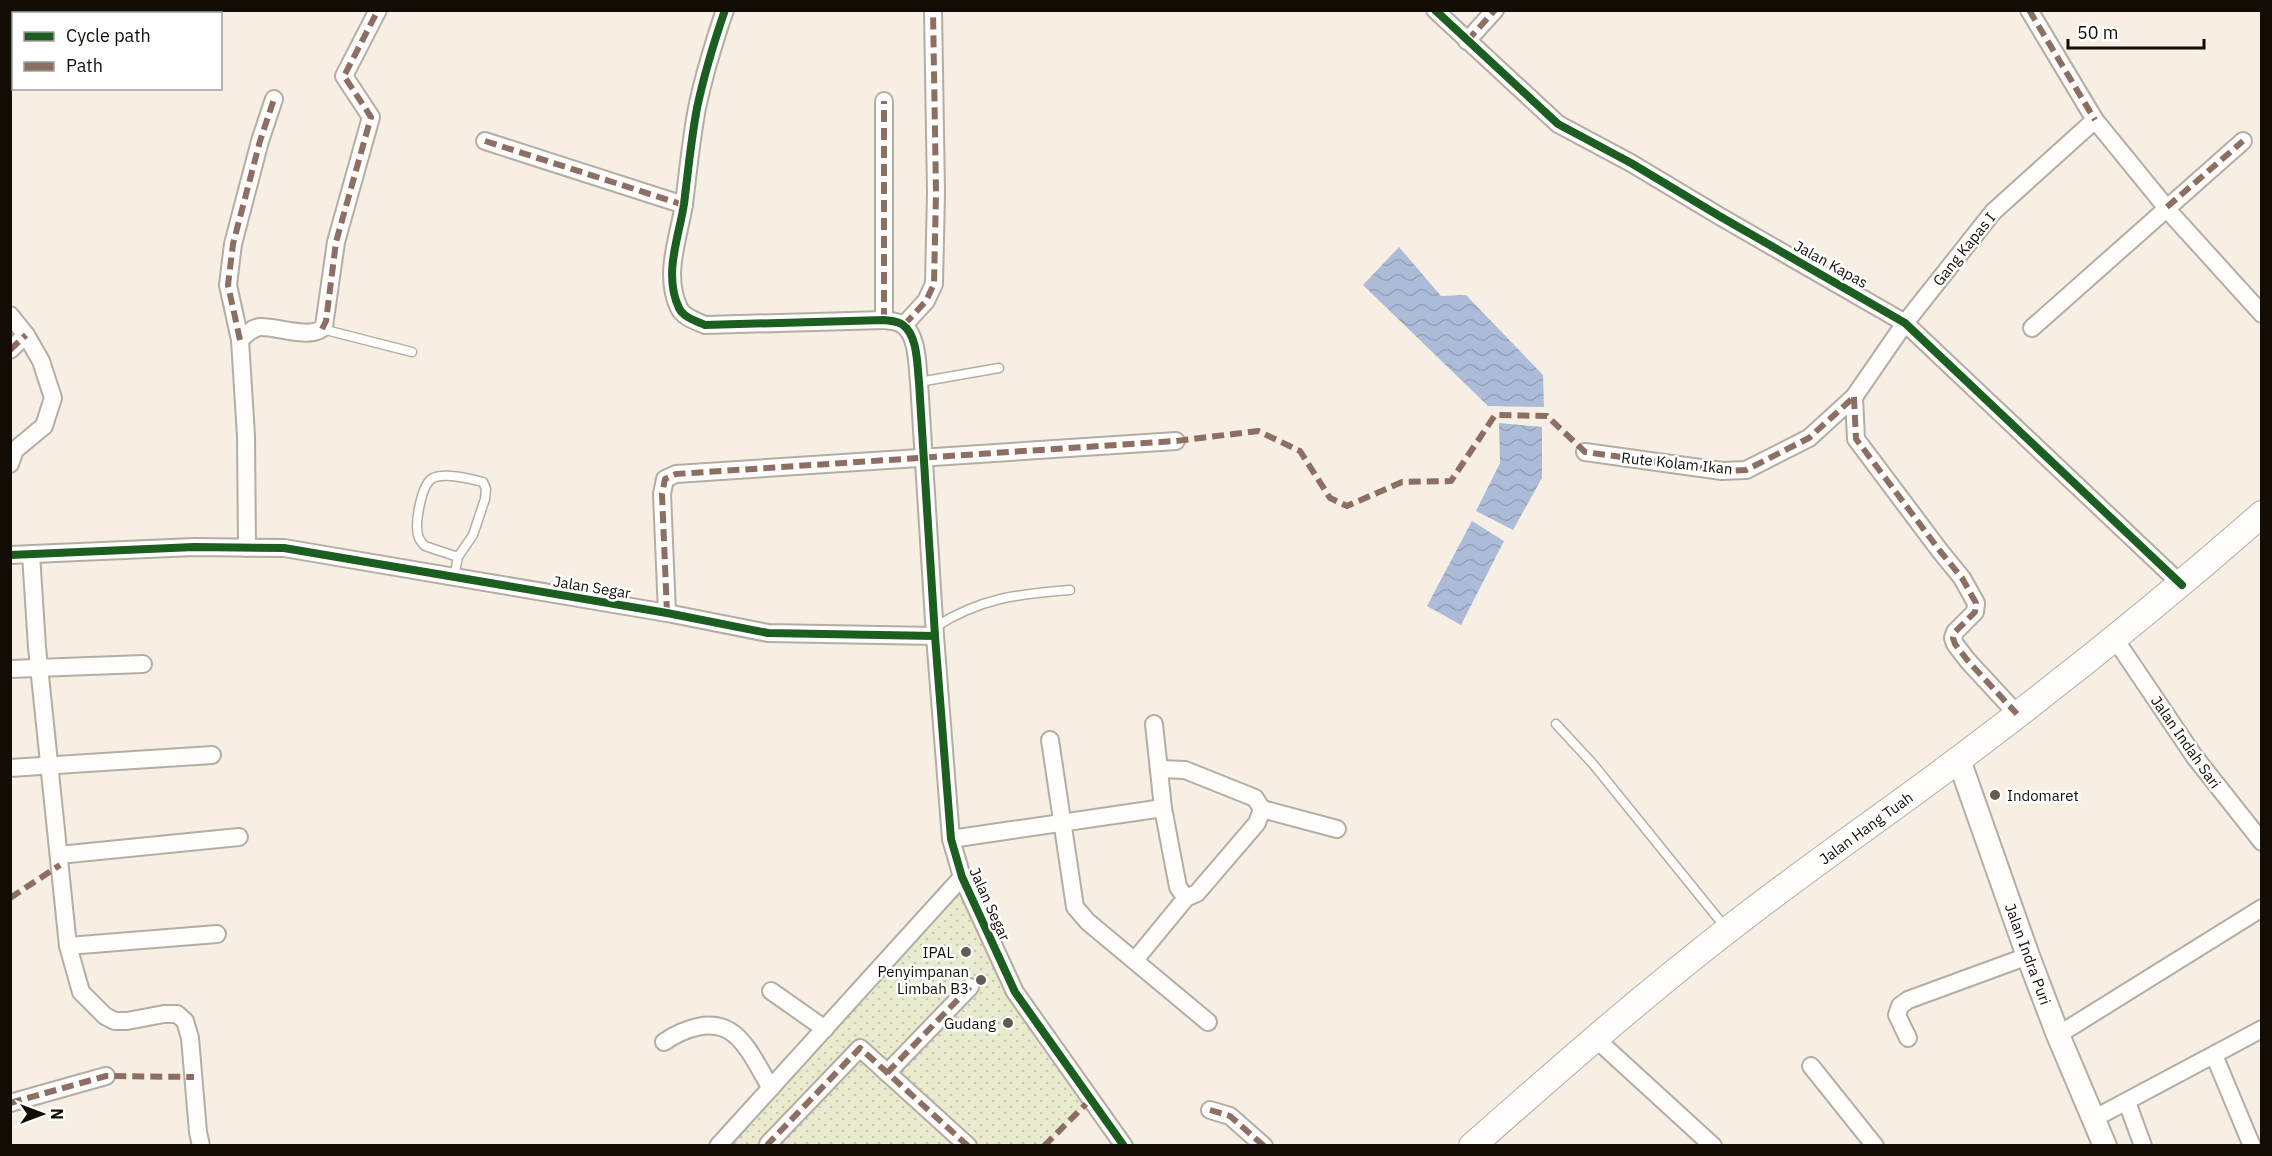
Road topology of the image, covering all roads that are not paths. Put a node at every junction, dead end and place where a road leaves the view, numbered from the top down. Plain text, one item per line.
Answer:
1 (378, 10) edge
2 (725, 10) edge
3 (933, 10) edge
4 (1435, 10) edge
5 (1495, 10) edge
6 (2029, 10) edge
7 (1467, 41) junction
8 (274, 99) dead end
9 (884, 100) dead end
10 (2095, 120) junction
11 (484, 141) dead end
12 (2243, 141) dead end
13 (684, 205) junction
14 (2167, 207) junction
15 (2262, 314) edge
16 (10, 315) edge
17 (884, 320) junction
18 (1905, 323) junction
19 (903, 325) junction
20 (2032, 328) dead end
21 (322, 329) junction
22 (27, 335) junction
23 (240, 340) junction
24 (10, 350) edge
25 (412, 352) dead end
26 (999, 368) dead end
27 (919, 382) junction
28 (1854, 397) junction
29 (1176, 441) dead end
30 (1585, 452) dead end
31 (925, 457) junction
32 (10, 464) edge
33 (2262, 514) edge
34 (247, 548) junction
35 (31, 554) junction
36 (10, 555) edge
37 (458, 556) junction
38 (454, 578) junction
39 (2181, 585) junction
40 (1070, 590) dead end
41 (667, 613) junction
42 (935, 631) junction
43 (2115, 639) junction
44 (143, 664) dead end
45 (39, 668) junction
46 (10, 669) edge
47 (2017, 714) junction
48 (1154, 724) dead end
49 (1556, 724) dead end
50 (1050, 740) dead end
51 (212, 755) dead end
52 (1959, 760) junction
53 (49, 765) junction
54 (10, 768) edge
55 (1160, 769) junction
56 (1163, 808) junction
57 (1262, 809) junction
58 (1063, 822) junction
59 (1337, 829) dead end
60 (239, 837) dead end
61 (951, 839) junction
62 (2262, 842) edge
63 (59, 855) junction
64 (962, 877) junction
65 (1186, 898) junction
66 (2262, 908) edge
67 (1728, 930) junction
68 (217, 934) dead end
69 (68, 946) junction
70 (2028, 956) junction
71 (1135, 960) junction
72 (970, 987) dead end
73 (771, 991) dead end
74 (1208, 1022) dead end
75 (825, 1029) junction
76 (2262, 1029) edge
77 (2058, 1035) junction
78 (1595, 1038) junction
79 (1908, 1038) dead end
80 (664, 1042) dead end
81 (2214, 1055) junction
82 (1811, 1066) dead end
83 (887, 1073) junction
84 (106, 1076) dead end
85 (771, 1088) junction
86 (2127, 1102) junction
87 (10, 1103) edge
88 (1210, 1110) dead end
89 (2095, 1118) junction
90 (201, 1146) edge
91 (718, 1146) edge
92 (770, 1146) edge
93 (968, 1146) edge
94 (1124, 1146) edge
95 (1264, 1146) edge
96 (1472, 1146) edge
97 (1713, 1146) edge
98 (1875, 1146) edge
99 (2105, 1146) edge
100 (2143, 1146) edge
101 (2252, 1146) edge

1 - 21 street
2 - 13 street
3 - 19 street
4 - 7 street, Jalan Kapas
5 - 7 street
6 - 10 street
7 - 18 street, Jalan Kapas
8 - 23 street
9 - 17 street
10 - 14 street
10 - 18 street, Gang Kapas I
11 - 13 street
12 - 14 street
13 - 17 street
14 - 15 street
14 - 20 street
16 - 22 street
17 - 19 street
18 - 28 street, Gang Kapas I
18 - 39 street, Jalan Kapas
19 - 27 street
21 - 23 street
21 - 25 lane
22 - 24 street
22 - 32 street
23 - 34 street
26 - 27 lane
27 - 31 street
28 - 30 street, Rute Kolam Ikan
28 - 47 street
29 - 31 street
31 - 41 street
31 - 42 street
33 - 39 main road, Jalan Hang Tuah
34 - 35 street, Jalan Segar
34 - 38 street, Jalan Segar
35 - 36 street, Jalan Segar
35 - 45 street
37 - 37 lane
37 - 38 lane
38 - 41 street, Jalan Segar
39 - 43 main road, Jalan Hang Tuah
40 - 42 lane
41 - 42 street, Jalan Segar
42 - 61 street, Jalan Segar
43 - 47 main road, Jalan Hang Tuah
43 - 62 street, Jalan Indah Sari
44 - 45 street
45 - 46 street
45 - 53 street
47 - 52 main road, Jalan Hang Tuah
48 - 55 street
49 - 67 lane
50 - 58 street
51 - 53 street
52 - 67 main road, Jalan Hang Tuah
52 - 70 street, Jalan Indra Puri
53 - 54 street
53 - 63 street
55 - 56 street
55 - 57 street
56 - 58 street
56 - 65 street
57 - 59 street
57 - 65 street
58 - 61 street
58 - 71 street
60 - 63 street
61 - 64 street, Jalan Segar
63 - 69 street
64 - 75 street
64 - 94 street, Jalan Segar
65 - 71 street
66 - 77 street
67 - 78 main road, Jalan Hang Tuah
68 - 69 street
69 - 90 street
70 - 77 street, Jalan Indra Puri
70 - 79 street
71 - 74 street
72 - 83 street
73 - 75 street
75 - 85 street
76 - 81 street
77 - 89 street, Jalan Indra Puri
78 - 96 main road, Jalan Hang Tuah
78 - 97 street
80 - 85 street
81 - 86 street
81 - 101 street
82 - 98 street
83 - 92 street
83 - 93 street
84 - 87 street
85 - 91 street
86 - 89 street
86 - 100 street
88 - 95 street
89 - 99 street, Jalan Indra Puri

